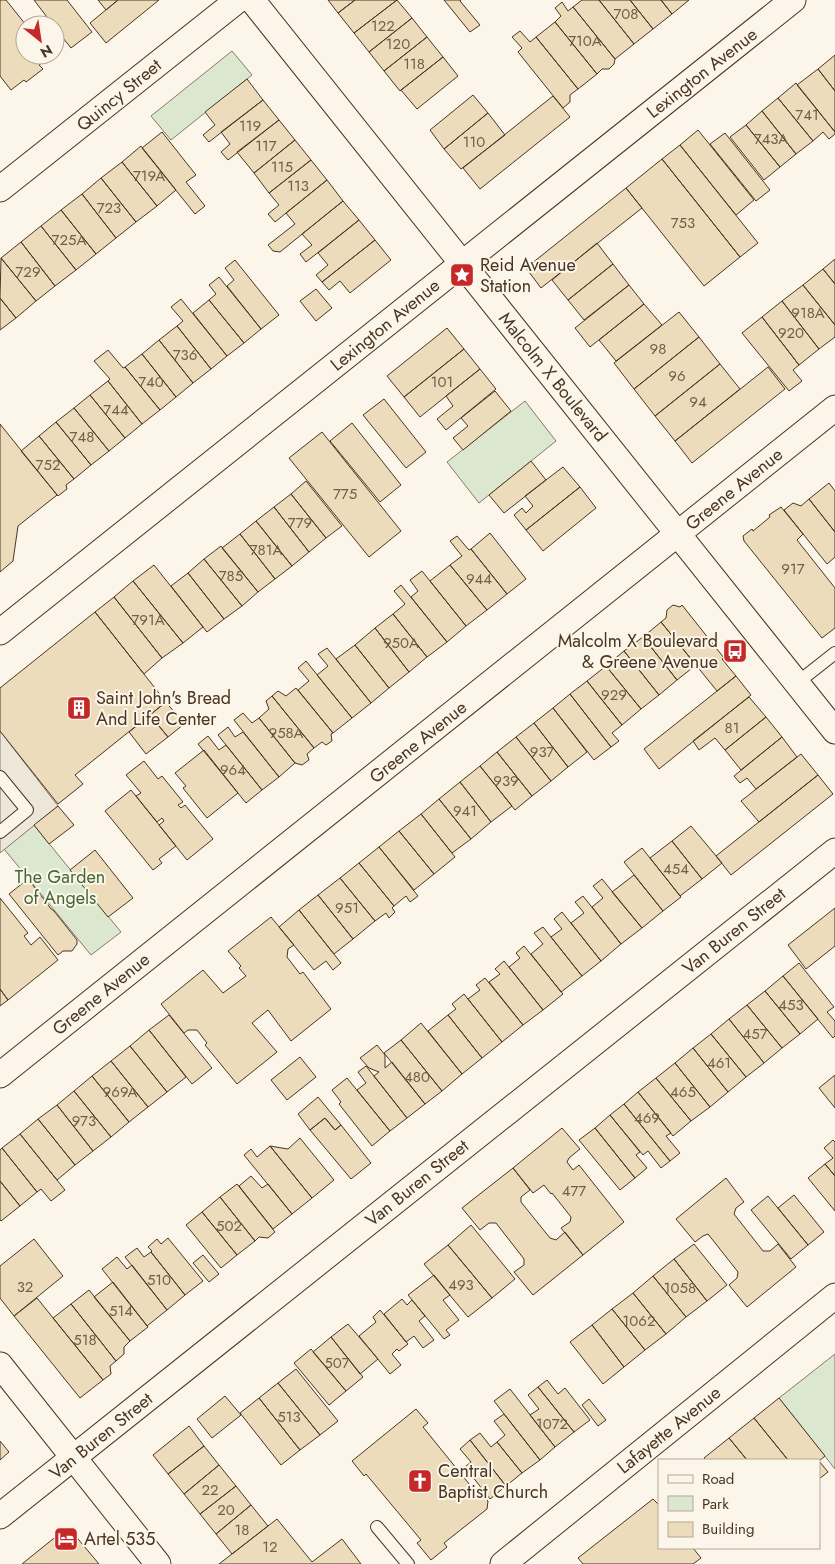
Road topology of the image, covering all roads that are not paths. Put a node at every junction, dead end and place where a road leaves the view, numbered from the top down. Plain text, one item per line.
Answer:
1 (238, 0) edge
2 (252, 0) edge
3 (794, 0) edge
4 (0, 189) edge
5 (461, 263) junction
6 (835, 408) edge
7 (678, 534) junction
8 (0, 632) edge
9 (835, 653) edge
10 (797, 683) junction
11 (835, 731) edge
12 (0, 777) edge
13 (0, 832) edge
14 (835, 851) edge
15 (0, 1075) edge
16 (835, 1296) edge
17 (0, 1365) edge
18 (74, 1457) junction
19 (0, 1516) edge
20 (377, 1527) dead end
21 (158, 1564) edge
22 (408, 1564) edge
23 (502, 1564) edge

1 - 4 street, Quincy Street
2 - 5 street, Malcolm X Boulevard
3 - 5 street, Lexington Avenue
5 - 7 street, Malcolm X Boulevard
5 - 8 street, Lexington Avenue
6 - 7 street, Greene Avenue
7 - 10 street, Malcolm X Boulevard
7 - 15 street, Greene Avenue
9 - 10 lane
10 - 11 street, Malcolm X Boulevard
12 - 13 lane
14 - 18 street, Van Buren Street
16 - 23 street, Lafayette Avenue
17 - 18 street
18 - 19 street, Van Buren Street
18 - 21 street
20 - 22 lane

